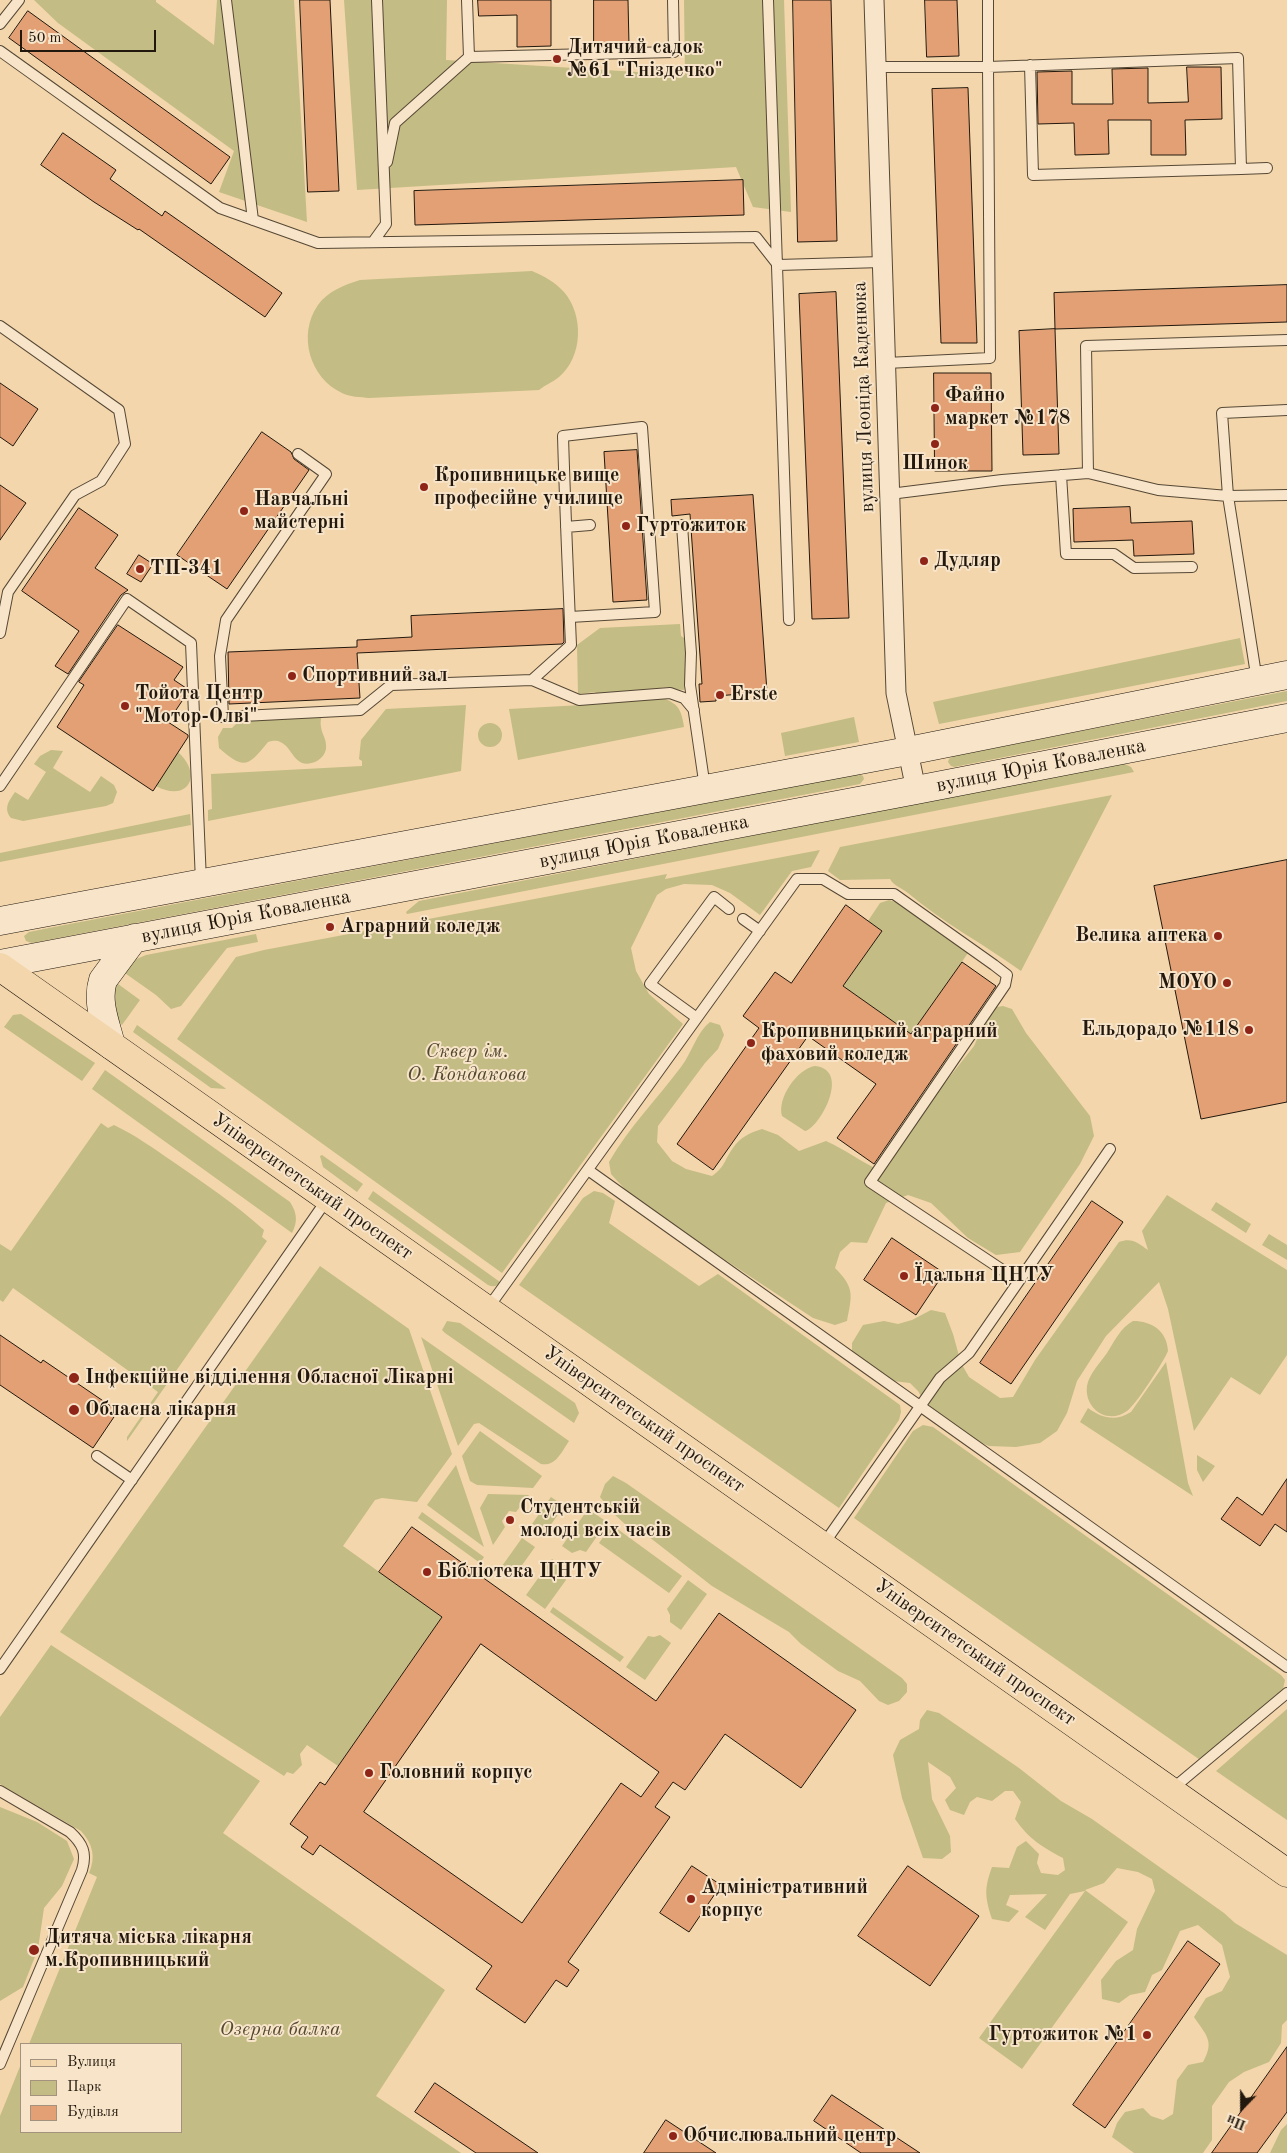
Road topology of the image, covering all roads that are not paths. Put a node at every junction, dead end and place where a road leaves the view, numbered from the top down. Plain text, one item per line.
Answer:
1 (19, 0) edge
2 (226, 0) edge
3 (377, 0) edge
4 (467, 0) edge
5 (673, 0) edge
6 (768, 0) edge
7 (874, 0) edge
8 (988, 0) edge
9 (0, 24) edge
10 (0, 51) edge
11 (469, 57) junction
12 (1030, 65) junction
13 (876, 66) junction
14 (988, 67) junction
15 (1268, 168) dead end
16 (1241, 169) junction
17 (384, 179) junction
18 (253, 220) junction
19 (373, 242) junction
20 (882, 262) junction
21 (778, 265) junction
22 (0, 326) edge
23 (1287, 340) edge
24 (886, 363) junction
25 (1287, 410) edge
26 (298, 454) dead end
27 (1088, 473) junction
28 (1061, 475) junction
29 (890, 494) junction
30 (1287, 495) edge
31 (1228, 496) junction
32 (590, 525) dead end
33 (682, 525) dead end
34 (566, 527) junction
35 (1192, 567) dead end
36 (570, 618) junction
37 (789, 620) dead end
38 (0, 633) edge
39 (1287, 675) edge
40 (532, 680) junction
41 (1257, 681) junction
42 (694, 710) junction
43 (1287, 718) edge
44 (908, 751) junction
45 (0, 786) edge
46 (705, 789) junction
47 (916, 790) junction
48 (201, 883) junction
49 (729, 909) dead end
50 (744, 919) dead end
51 (0, 921) edge
52 (760, 931) junction
53 (134, 938) junction
54 (41, 956) junction
55 (0, 965) edge
56 (23, 983) junction
57 (697, 1018) junction
58 (111, 1045) junction
59 (1110, 1149) dead end
60 (588, 1170) junction
61 (328, 1198) junction
62 (1019, 1281) junction
63 (486, 1309) junction
64 (920, 1407) junction
65 (97, 1456) dead end
66 (132, 1480) junction
67 (823, 1546) junction
68 (1287, 1667) edge
69 (0, 1669) edge
70 (1287, 1693) edge
71 (0, 1791) edge
72 (1170, 1791) junction
73 (1287, 1873) edge
74 (0, 2064) edge

1 - 9 lane
2 - 18 lane
3 - 17 lane
4 - 11 lane
5 - 11 lane
6 - 21 lane
7 - 13 street, вулиця Леоніда Каденюка
8 - 14 lane
10 - 18 lane
11 - 17 lane
12 - 14 lane
12 - 16 lane
12 - 16 lane
13 - 14 lane
13 - 20 street, вулиця Леоніда Каденюка
14 - 24 lane
15 - 16 lane
17 - 19 lane
18 - 19 lane
19 - 21 lane
20 - 21 lane
20 - 24 street, вулиця Леоніда Каденюка
21 - 37 lane
22 - 38 lane
23 - 27 lane
24 - 29 street, вулиця Леоніда Каденюка
25 - 31 lane
26 - 40 lane
27 - 28 lane
27 - 31 lane
28 - 29 lane
28 - 35 lane
29 - 44 street, вулиця Леоніда Каденюка
30 - 31 lane
31 - 41 lane
32 - 34 lane
33 - 42 lane
34 - 36 lane
34 - 36 lane
36 - 40 lane
39 - 41 main road, вулиця Юрія Коваленка
40 - 42 lane
41 - 44 main road, вулиця Юрія Коваленка
42 - 46 lane
43 - 47 main road, вулиця Юрія Коваленка
44 - 46 main road, вулиця Юрія Коваленка
44 - 47 street, вулиця Леоніда Каденюка
45 - 48 lane
46 - 48 main road, вулиця Юрія Коваленка
47 - 53 main road, вулиця Юрія Коваленка
48 - 51 main road, вулиця Юрія Коваленка
49 - 57 lane
50 - 52 lane
52 - 57 lane
52 - 62 lane
53 - 54 main road, вулиця Юрія Коваленка
53 - 58 main road
54 - 55 main road, вулиця Юрія Коваленка
54 - 56 street
55 - 56 main road, Університетський проспект
56 - 58 main road, Університетський проспект
57 - 60 lane
58 - 61 main road, Університетський проспект
59 - 62 lane
60 - 63 lane
60 - 64 lane
61 - 63 main road, Університетський проспект
61 - 66 lane
62 - 64 lane
63 - 67 main road, Університетський проспект
64 - 67 lane
64 - 68 lane
65 - 66 lane
66 - 69 lane
67 - 72 main road, Університетський проспект
70 - 72 lane
71 - 74 lane
72 - 73 main road, Університетський проспект

